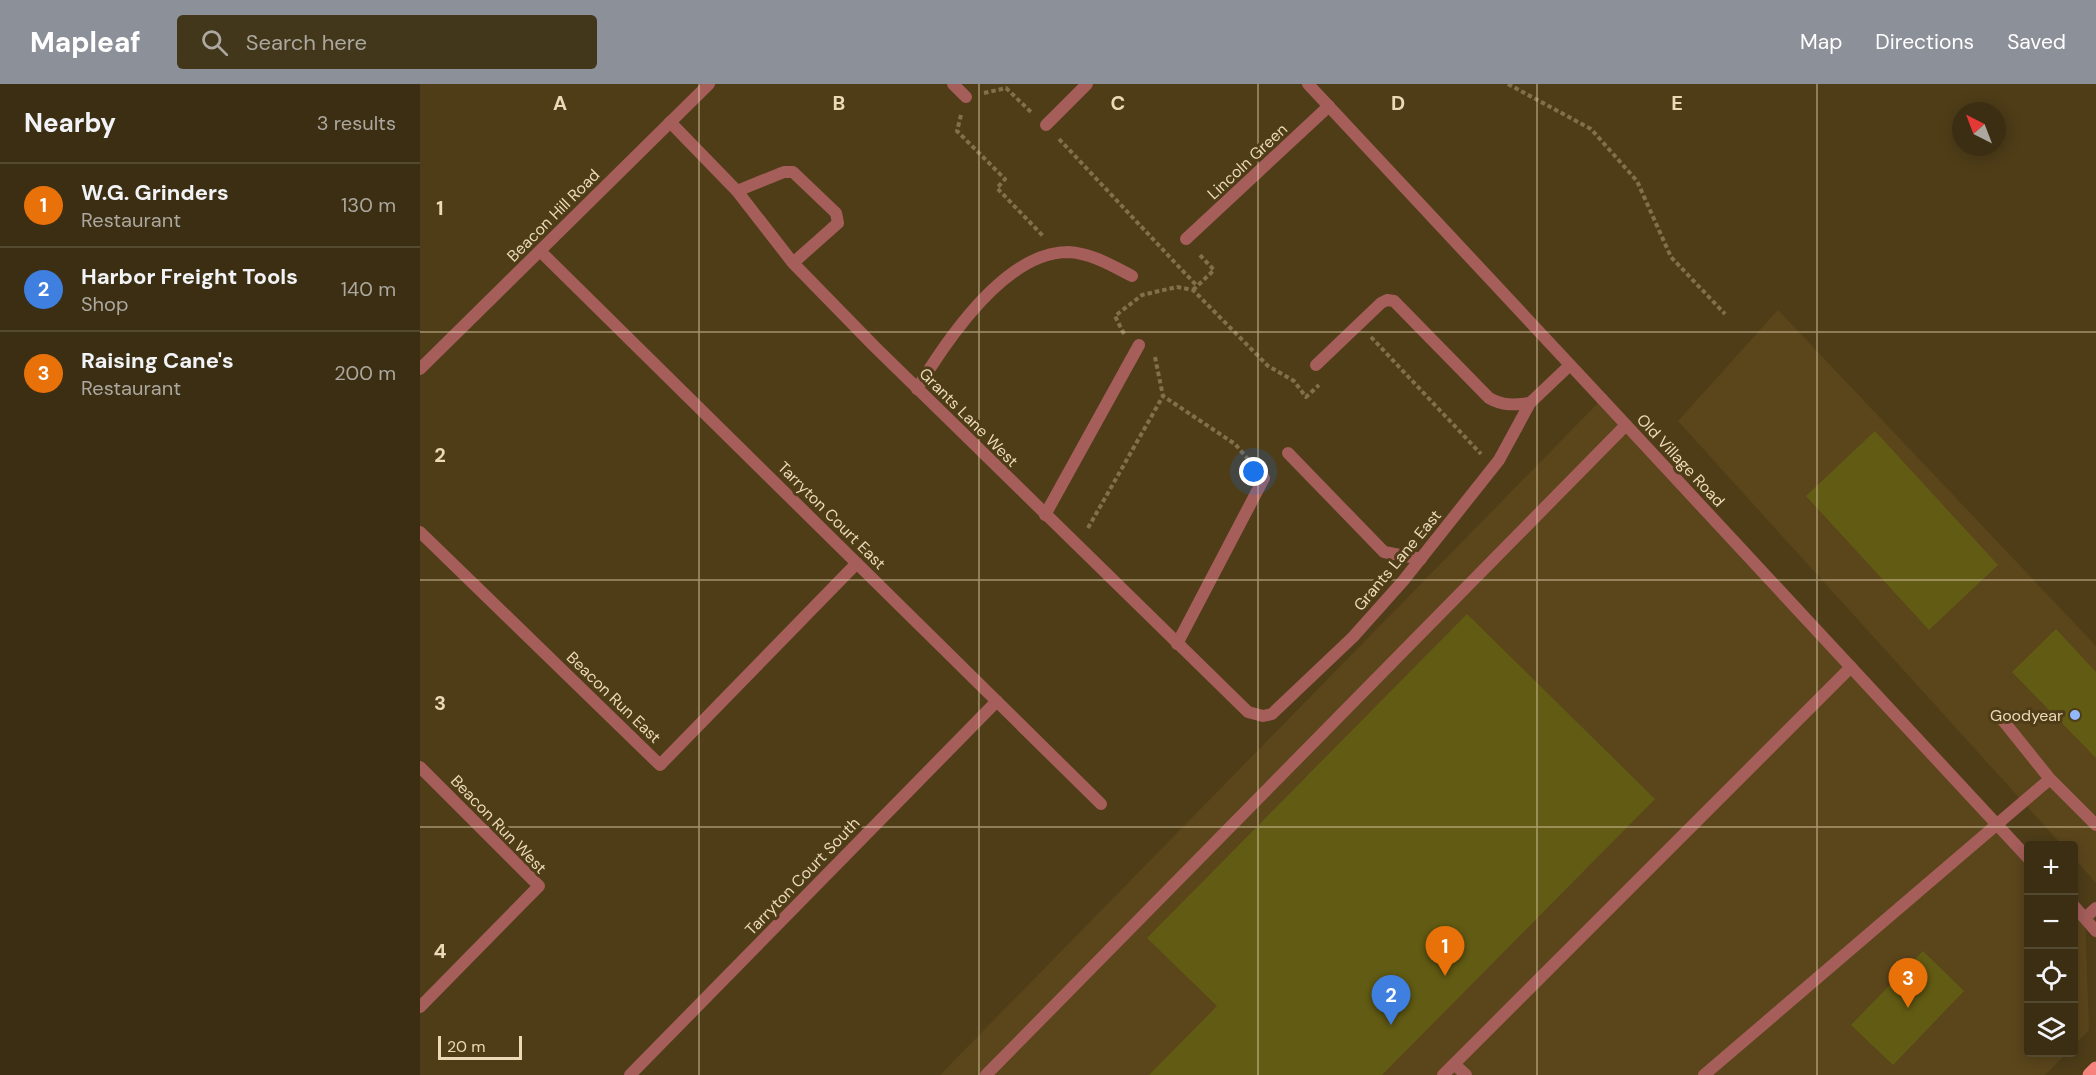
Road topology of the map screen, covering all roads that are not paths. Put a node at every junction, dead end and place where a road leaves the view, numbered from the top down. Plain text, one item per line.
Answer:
1 (709, 84) edge
2 (953, 84) edge
3 (1087, 84) edge
4 (1308, 84) edge
5 (966, 97) road end
6 (1329, 106) junction
7 (670, 122) junction
8 (1046, 125) road end
9 (736, 191) junction
10 (1186, 239) road end
11 (540, 251) junction
12 (793, 263) junction
13 (1132, 276) dead end
14 (1140, 345) road end
15 (1569, 364) junction
16 (1316, 365) dead end
17 (420, 369) edge
18 (917, 389) junction
19 (1530, 403) junction
20 (1626, 425) junction
21 (1288, 453) dead end
22 (1264, 478) road end
23 (1045, 515) junction
24 (420, 532) edge
25 (1420, 559) junction
26 (857, 563) junction
27 (1177, 644) junction
28 (1851, 667) junction
29 (997, 701) junction
30 (1263, 716) joint
31 (2001, 718) dead end
32 (420, 767) edge
33 (2050, 779) junction
34 (1101, 804) dead end
35 (1998, 825) junction
36 (2096, 825) edge
37 (2024, 854) edge
38 (2096, 908) edge
39 (2078, 911) edge
40 (2085, 918) junction
41 (2096, 931) edge
42 (420, 1007) edge
43 (1454, 1064) junction
44 (2096, 1069) edge
45 (630, 1075) edge
46 (986, 1075) edge
47 (1443, 1075) edge
48 (1466, 1075) edge
49 (1704, 1075) edge
50 (2090, 1075) edge

1 - 7 street, Beacon Hill Road
2 - 5 street
3 - 8 street
4 - 6 street, Old Village Road
6 - 10 street, Lincoln Green
6 - 15 street, Old Village Road
7 - 9 street, Grants Lane West
7 - 11 street, Beacon Hill Road
9 - 12 street, Grants Lane West
9 - 12 street
11 - 17 street, Beacon Hill Road
11 - 26 street, Tarryton Court East
12 - 18 street, Grants Lane West
13 - 18 street
14 - 23 street
15 - 19 street, Grants Lane East
15 - 20 street, Old Village Road
16 - 19 street
18 - 23 street, Grants Lane West
19 - 25 street, Grants Lane East
20 - 28 street, Old Village Road
20 - 46 street
21 - 25 street
22 - 27 street
23 - 27 street, Grants Lane West
24 - 26 street, Beacon Run East
25 - 30 street, Grants Lane East
26 - 29 street, Tarryton Court East
27 - 30 street, Grants Lane West
28 - 35 street, Old Village Road
28 - 43 street
29 - 34 street, Tarryton Court East
29 - 45 street, Tarryton Court South
31 - 33 street
32 - 42 street, Beacon Run West
33 - 35 street
33 - 36 street
35 - 37 street, Old Village Road
35 - 49 street
38 - 40 street
39 - 40 street
40 - 41 street
43 - 47 street
43 - 48 street
44 - 50 main road

